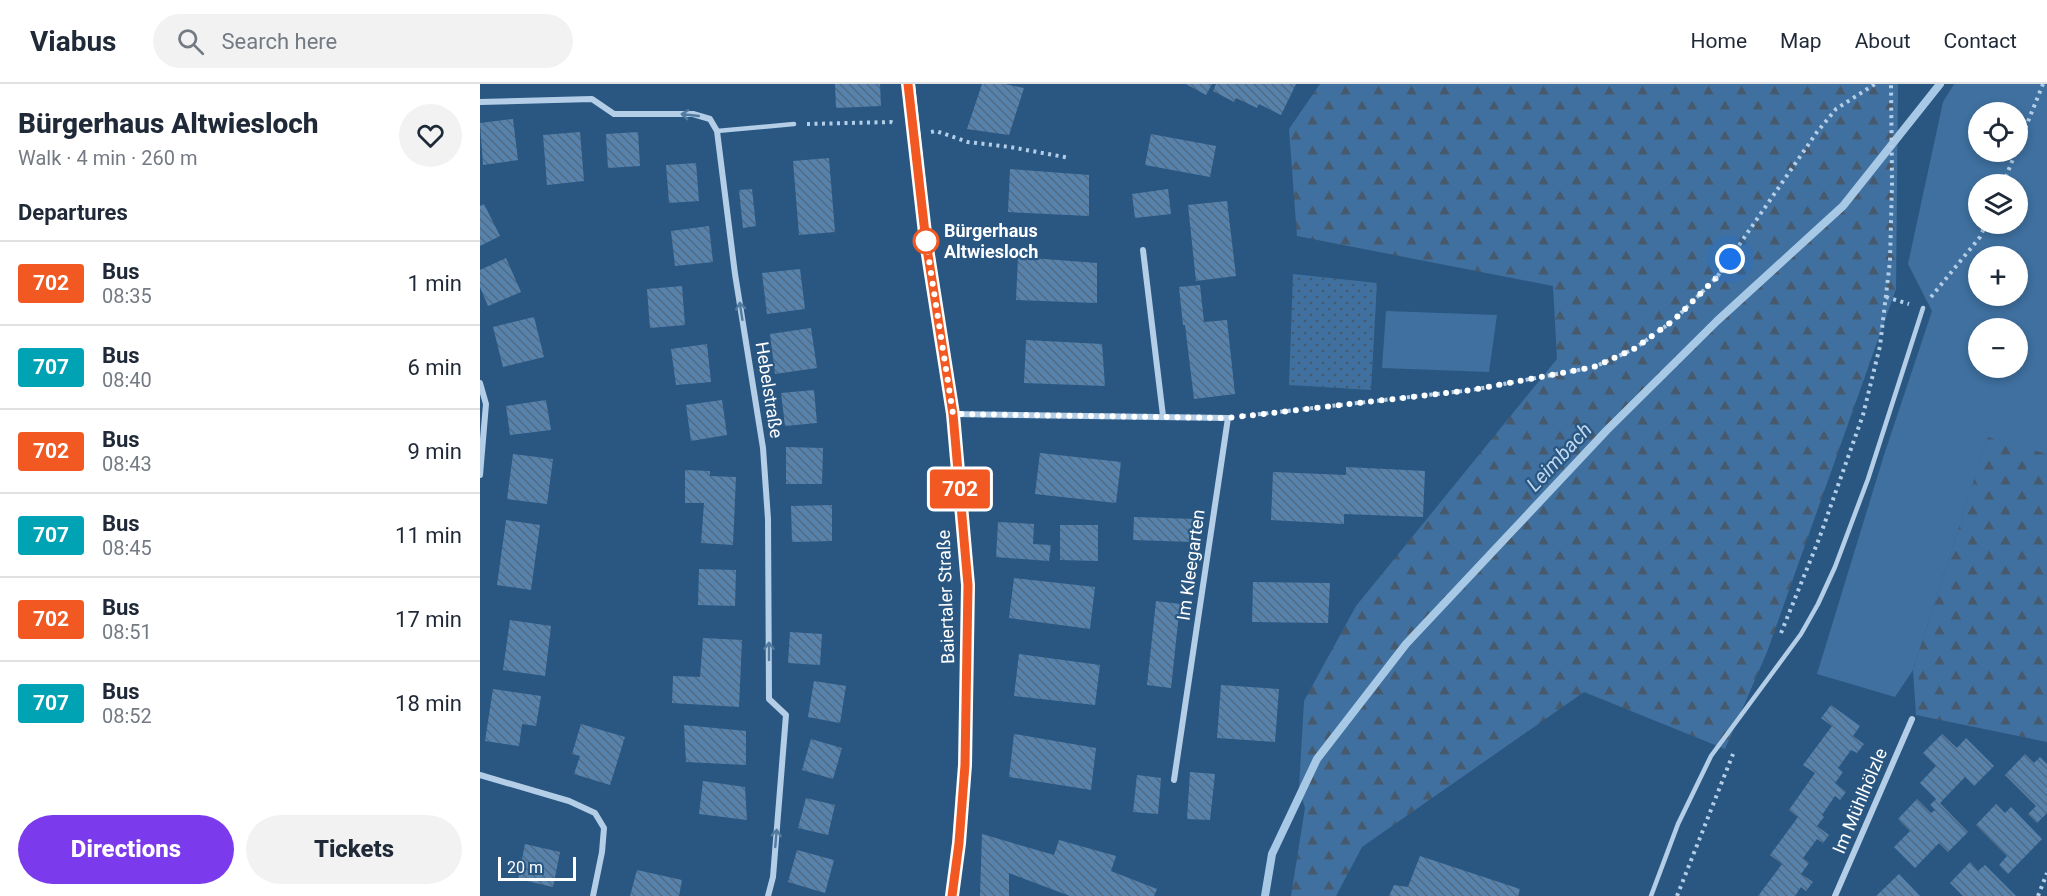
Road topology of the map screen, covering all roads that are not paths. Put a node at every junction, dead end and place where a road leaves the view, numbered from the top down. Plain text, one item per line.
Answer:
1 (909, 84) edge
2 (480, 102) edge
3 (794, 124) road end
4 (717, 130) junction
5 (1143, 250) dead end
6 (1923, 308) road end
7 (480, 383) edge
8 (483, 404) edge
9 (953, 414) junction
10 (1163, 416) junction
11 (480, 475) edge
12 (1912, 719) dead end
13 (480, 775) edge
14 (1174, 780) dead end
15 (593, 896) edge
16 (768, 896) edge
17 (952, 896) edge
18 (1651, 896) edge
19 (1835, 896) edge

1 - 9 main road, Baiertaler Straße
4 -> 2 street
3 - 4 lane
16 -> 4 street, Hebelstraße
5 - 10 street
6 - 18 lane
7 - 8 street
8 - 11 street
9 - 10 street
9 - 17 main road, Baiertaler Straße
10 - 14 street, Im Kleegarten
12 - 19 street, Im Mühlhölzle
13 - 15 street

